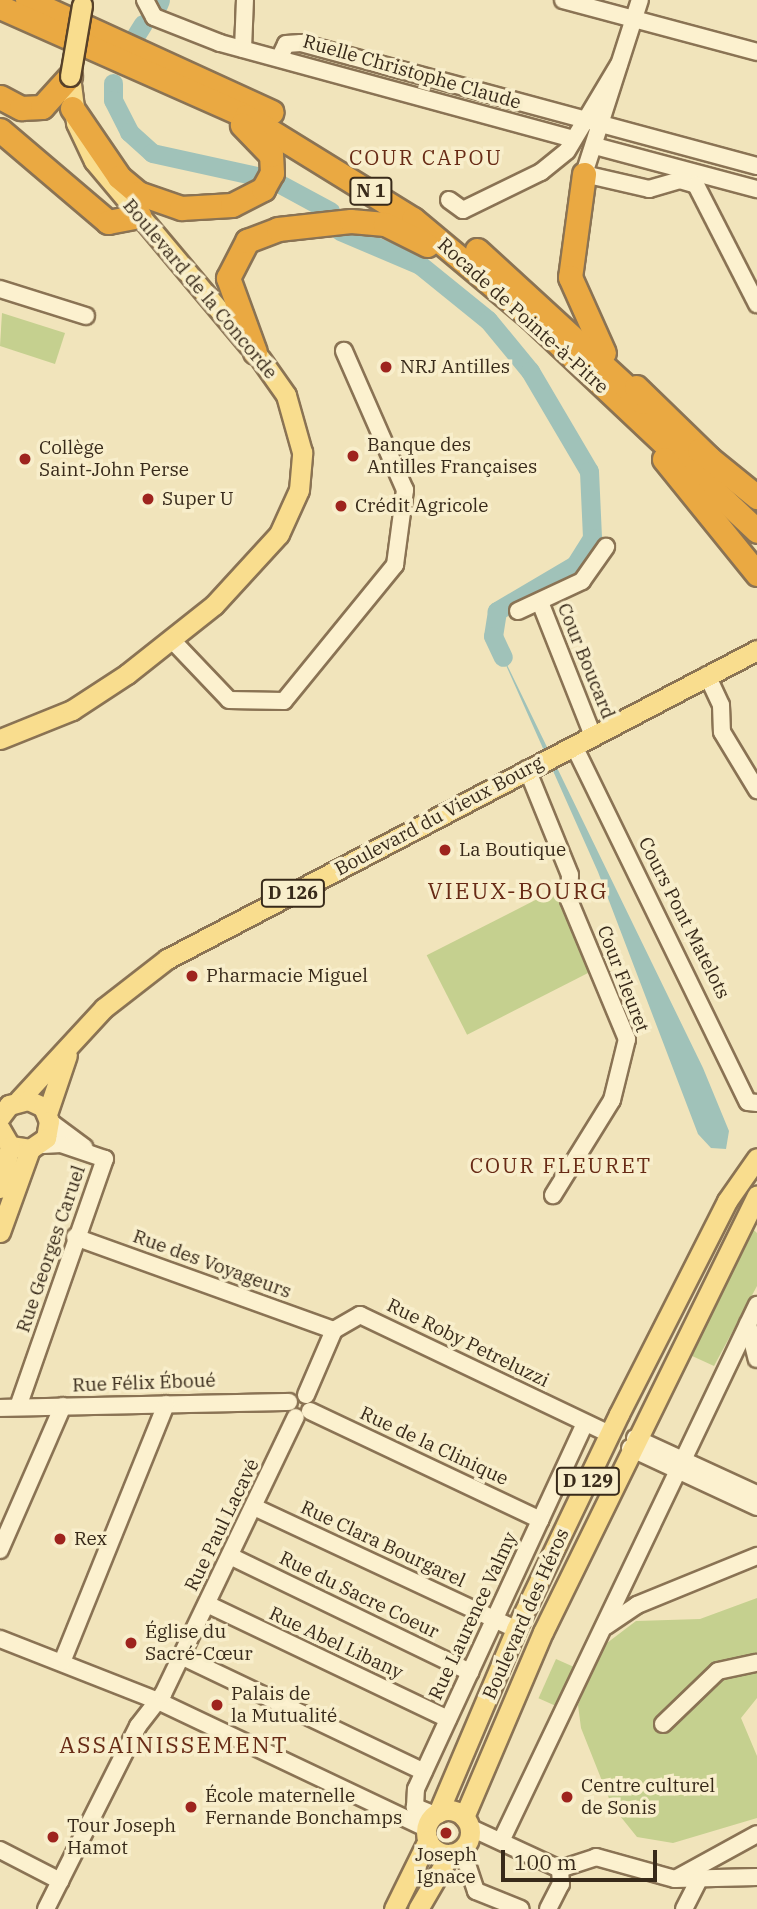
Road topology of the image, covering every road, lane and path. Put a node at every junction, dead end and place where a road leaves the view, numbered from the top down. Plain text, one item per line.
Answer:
1 (145, 0) edge
2 (245, 0) edge
3 (563, 0) edge
4 (640, 0) edge
5 (83, 3) edge
6 (0, 7) edge
7 (35, 7) edge
8 (0, 14) edge
9 (634, 21) junction
10 (243, 49) junction
11 (757, 52) edge
12 (280, 57) junction
13 (619, 64) junction
14 (70, 76) junction
15 (181, 85) junction
16 (0, 97) edge
17 (72, 108) junction
18 (580, 120) junction
19 (601, 126) junction
20 (0, 130) edge
21 (568, 145) junction
22 (595, 146) junction
23 (757, 166) edge
24 (583, 174) junction
25 (757, 189) edge
26 (449, 200) dead end
27 (139, 216) junction
28 (0, 289) edge
29 (757, 304) edge
30 (86, 316) dead end
31 (539, 327) junction
32 (345, 351) dead end
33 (602, 351) junction
34 (258, 355) junction
35 (614, 396) junction
36 (647, 406) junction
37 (709, 458) junction
38 (757, 497) edge
39 (757, 512) edge
40 (757, 531) edge
41 (606, 548) dead end
42 (757, 574) edge
43 (540, 602) junction
44 (518, 611) dead end
45 (172, 639) junction
46 (757, 650) edge
47 (707, 675) junction
48 (593, 736) junction
49 (0, 739) edge
50 (567, 749) junction
51 (533, 766) junction
52 (757, 790) edge
53 (69, 1051) junction
54 (757, 1103) edge
55 (7, 1106) edge
56 (48, 1118) junction
57 (14, 1141) edge
58 (92, 1153) junction
59 (757, 1158) edge
60 (0, 1188) edge
61 (553, 1195) dead end
62 (757, 1196) edge
63 (0, 1232) edge
64 (75, 1237) junction
65 (757, 1305) edge
66 (748, 1324) junction
67 (334, 1330) junction
68 (757, 1359) edge
69 (166, 1404) junction
70 (63, 1406) junction
71 (300, 1406) junction
72 (18, 1407) junction
73 (0, 1408) edge
74 (586, 1424) junction
75 (610, 1434) junction
76 (633, 1443) junction
77 (681, 1465) junction
78 (757, 1494) edge
79 (254, 1507) junction
80 (757, 1507) edge
81 (541, 1520) junction
82 (0, 1550) edge
83 (230, 1556) junction
84 (757, 1556) edge
85 (207, 1604) junction
86 (495, 1619) junction
87 (604, 1627) junction
88 (516, 1629) junction
89 (0, 1639) edge
90 (181, 1656) junction
91 (62, 1662) junction
92 (757, 1663) edge
93 (470, 1672) junction
94 (158, 1701) junction
95 (448, 1719) junction
96 (663, 1724) dead end
97 (424, 1772) junction
98 (467, 1822) junction
99 (432, 1824) junction
100 (757, 1834) edge
101 (502, 1839) junction
102 (0, 1850) edge
103 (456, 1852) junction
104 (560, 1869) junction
105 (757, 1877) edge
106 (675, 1879) junction
107 (699, 1880) junction
108 (60, 1881) junction
109 (476, 1891) junction
110 (556, 1907) edge
111 (46, 1909) edge
112 (394, 1909) edge
113 (418, 1909) edge
114 (475, 1909) edge
115 (521, 1909) edge
116 (684, 1909) edge

1 - 10 street, Ruelle Christophe Claude
2 - 10 street
3 - 9 street
4 - 9 street
5 - 14 main road, Boulevard de la Concorde, bridge
6 - 7 highway, Rocade de Pointe-à-Pitre / N 1
7 - 8 highway
7 - 15 highway, Rocade de Pointe-à-Pitre / N 1
7 - 36 highway, Rocade de Pointe-à-Pitre / N 1
9 - 11 street
9 - 13 street
10 - 12 street, Ruelle Christophe Claude
12 - 18 street
12 - 21 street, Ruelle Christophe Claude
13 - 18 street
13 - 19 street
14 - 16 highway
14 - 17 main road, Boulevard de la Concorde
15 - 17 highway
15 - 31 highway, Rocade de Pointe-à-Pitre / N 1
17 - 27 main road, Boulevard de la Concorde
18 - 19 street
18 - 21 street
19 - 22 street
19 - 23 street
20 - 27 highway
21 - 24 street
21 - 26 street
22 - 24 street
22 - 25 street
24 - 29 street
24 - 33 highway
27 - 34 main road, Boulevard de la Concorde
28 - 30 street
31 - 34 highway
31 - 35 highway, Rocade de Pointe-à-Pitre / N 1
32 - 45 street
33 - 36 highway
33 - 37 highway
34 - 45 main road, Boulevard de la Concorde
35 - 40 highway, Rocade de Pointe-à-Pitre / N 1
35 - 42 highway
36 - 37 highway
36 - 39 highway, Rocade de Pointe-à-Pitre / N 1
37 - 38 highway
41 - 43 street
43 - 44 street
43 - 48 street, Cour Boucard
45 - 49 main road, Boulevard de la Concorde
46 - 47 main road, Boulevard du Vieux Bourg / D 126
47 - 48 main road, Boulevard du Vieux Bourg / D 126
47 - 52 street
48 - 50 main road, Boulevard du Vieux Bourg / D 126
50 - 51 main road, Boulevard du Vieux Bourg / D 126
50 - 54 street, Cours Pont Matelots
51 - 53 main road, Boulevard du Vieux Bourg / D 126
51 - 61 street, Cour Fleuret
53 - 55 main road, Boulevard du Vieux Bourg / D 126
53 - 56 main road, Boulevard du Vieux Bourg / D 126
55 - 56 main road
56 - 57 main road, Boulevard du Vieux Bourg
56 - 58 street, Rue Georges Caruel
57 - 58 street, Rue Georges Caruel
57 - 60 main road
57 - 63 main road
58 - 64 street, Rue Georges Caruel
59 - 75 main road, Boulevard des Héros / D 129
62 - 76 main road, Boulevard des Héros / D 129
64 - 67 street, Rue des Voyageurs
64 - 72 street, Rue Georges Caruel
65 - 66 street
66 - 68 street
66 - 77 street
67 - 71 street, Rue Paul Lacavé
67 - 74 street, Rue Roby Petreluzzi
69 - 70 street, Rue Félix Éboué
69 - 71 street, Rue Félix Éboué
69 - 91 street
70 - 72 street, Rue Félix Éboué
70 - 82 street
71 - 79 street, Rue Paul Lacavé
71 - 81 street, Rue de la Clinique
72 - 73 street, Rue Félix Éboué
74 - 75 street
74 - 81 street, Rue Laurence Valmy
75 - 88 main road, Boulevard des Héros / D 129
76 - 77 street
76 - 98 main road, Boulevard des Héros / D 129
77 - 78 street
77 - 80 street
77 - 87 street
79 - 83 street, Rue Paul Lacavé
79 - 86 street, Rue Clara Bourgarel
81 - 86 street, Rue Laurence Valmy
83 - 85 street, Rue Paul Lacavé
83 - 93 street, Rue du Sacre Coeur
84 - 87 street
85 - 90 street, Rue Paul Lacavé
85 - 95 street, Rue Abel Libany
86 - 88 street, Rue Clara Bourgarel
86 - 93 street, Rue Laurence Valmy
87 - 101 street
88 - 99 main road, Boulevard des Héros / D 129
89 - 91 street
90 - 94 street, Rue Paul Lacavé
90 - 97 street
91 - 94 street
92 - 96 street
93 - 95 street, Rue Laurence Valmy
94 - 99 street
94 - 108 street, Rue Paul Lacavé
95 - 97 street, Rue Laurence Valmy
97 - 99 street, Rue Laurence Valmy
98 - 99 main road
98 - 101 street
98 - 103 main road, D 129
99 - 103 main road
99 - 112 main road, D 129
100 - 106 street
101 - 104 street
102 - 108 street
103 - 109 street
103 - 113 main road, D 129
104 - 106 street
104 - 110 street
105 - 107 street
106 - 107 street
107 - 116 street
108 - 111 street, Rue Paul Lacavé
109 - 114 street
109 - 115 street

